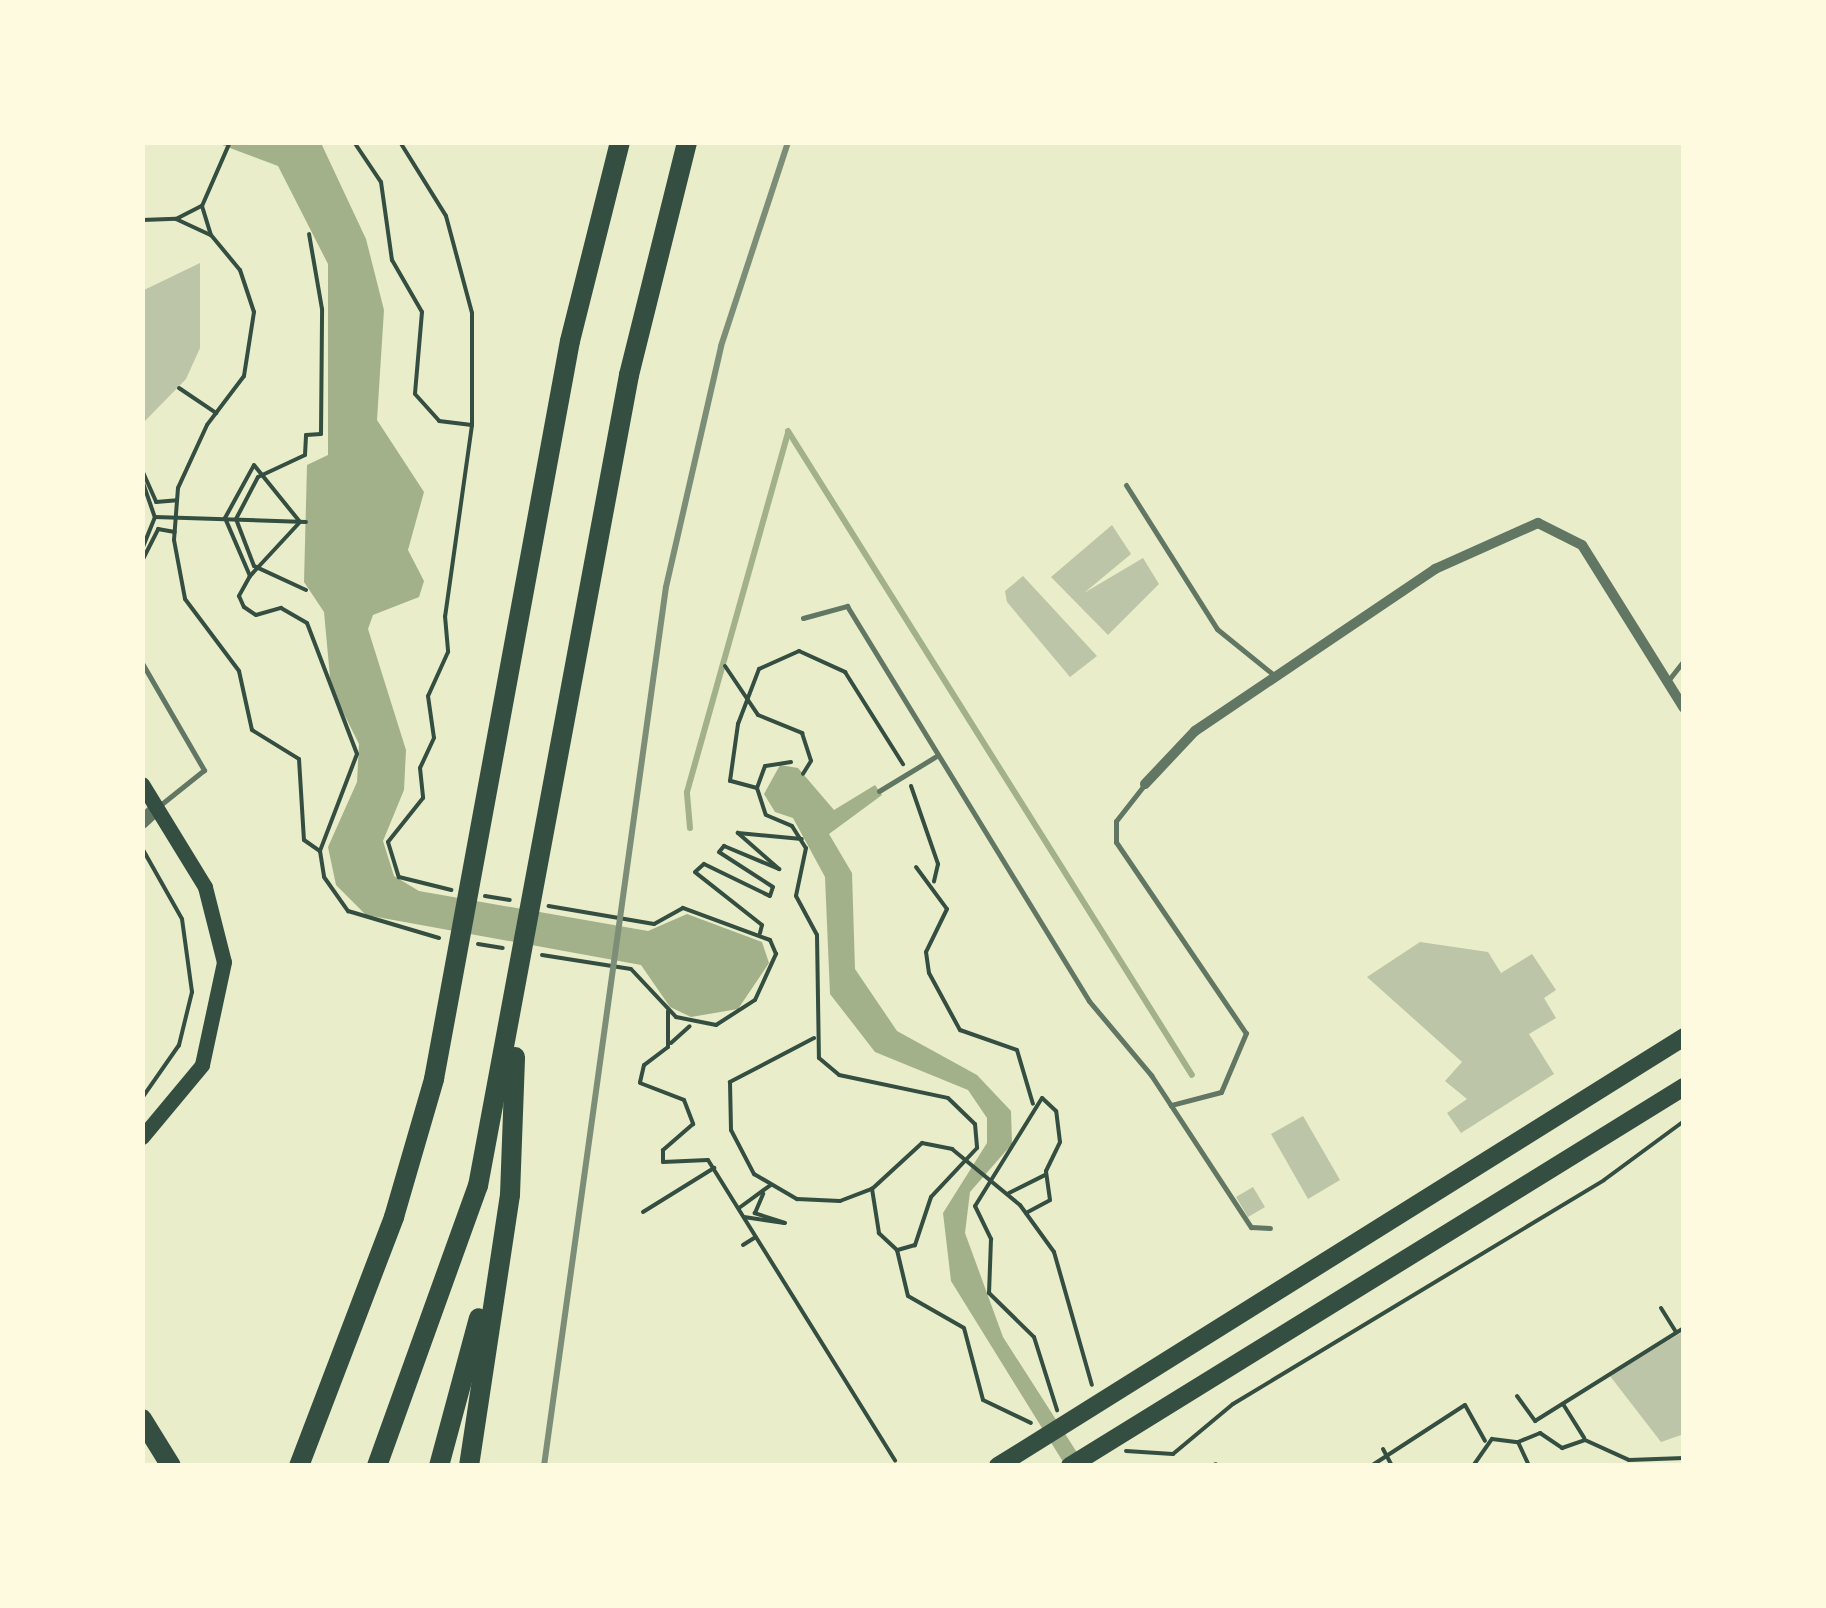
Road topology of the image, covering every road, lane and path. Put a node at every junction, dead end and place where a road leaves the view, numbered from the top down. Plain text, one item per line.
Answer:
1 (230, 142) edge
2 (354, 142) edge
3 (400, 142) edge
4 (620, 142) edge
5 (687, 142) edge
6 (202, 206) junction
7 (176, 219) junction
8 (142, 220) edge
9 (211, 234) junction
10 (309, 234) dead end
11 (179, 388) dead end
12 (216, 414) junction
13 (472, 425) junction
14 (142, 470) edge
15 (262, 474) junction
16 (142, 480) edge
17 (1126, 485) dead end
18 (177, 500) junction
19 (155, 517) junction
20 (176, 518) junction
21 (225, 518) junction
22 (236, 518) junction
23 (303, 522) junction
24 (175, 532) junction
25 (142, 550) edge
26 (142, 562) edge
27 (257, 570) junction
28 (250, 576) junction
29 (306, 590) dead end
30 (803, 618) dead end
31 (1684, 660) edge
32 (142, 662) edge
33 (725, 666) dead end
34 (1275, 676) junction
35 (1666, 683) junction
36 (748, 705) junction
37 (1684, 708) edge
38 (935, 757) junction
39 (791, 762) dead end
40 (910, 772) junction
41 (802, 774) dead end
42 (142, 784) edge
43 (1145, 784) joint
44 (758, 788) junction
45 (879, 791) dead end
46 (157, 808) junction
47 (142, 822) edge
48 (802, 839) junction
49 (144, 850) edge
50 (320, 850) junction
51 (916, 867) dead end
52 (934, 882) junction
53 (460, 892) dead end
54 (479, 895) dead end
55 (518, 901) dead end
56 (537, 904) dead end
57 (759, 936) junction
58 (516, 950) dead end
59 (535, 954) dead end
60 (516, 1005) junction
61 (668, 1008) junction
62 (691, 1025) junction
63 (1684, 1037) edge
64 (814, 1038) junction
65 (668, 1047) junction
66 (1684, 1087) edge
67 (142, 1098) edge
68 (1033, 1104) junction
69 (1171, 1105) junction
70 (1684, 1121) edge
71 (142, 1137) edge
72 (714, 1168) junction
73 (1046, 1170) junction
74 (772, 1184) junction
75 (872, 1190) junction
76 (510, 1194) junction
77 (763, 1194) junction
78 (1007, 1194) junction
79 (738, 1208) junction
80 (642, 1212) dead end
81 (1026, 1213) junction
82 (744, 1217) junction
83 (1270, 1228) dead end
84 (756, 1237) junction
85 (743, 1244) dead end
86 (896, 1250) junction
87 (1661, 1308) dead end
88 (1684, 1328) edge
89 (1676, 1332) junction
90 (1084, 1360) dead end
91 (1517, 1396) dead end
92 (1563, 1404) junction
93 (142, 1419) edge
94 (1063, 1421) dead end
95 (1039, 1435) dead end
96 (1585, 1440) junction
97 (1486, 1442) junction
98 (1518, 1442) junction
99 (1385, 1452) junction
100 (1173, 1454) dead end
101 (1684, 1458) edge
102 (895, 1460) dead end
103 (1645, 1464) edge
104 (1672, 1464) edge
105 (1528, 1465) edge
106 (171, 1466) edge
107 (299, 1466) edge
108 (377, 1466) edge
109 (439, 1466) edge
110 (469, 1466) edge
111 (998, 1466) edge
112 (1070, 1466) edge
113 (1371, 1466) edge
114 (1392, 1466) edge
115 (1406, 1466) edge
116 (1423, 1466) edge
117 (1472, 1466) edge

1 - 6 path
2 - 13 path
3 - 13 path
4 - 107 highway
5 - 60 highway
6 - 7 path
6 - 9 path
7 - 8 path
7 - 9 path
9 - 12 path
10 - 15 path
11 - 12 path
12 - 18 path
13 - 53 path
14 - 18 path
15 - 21 path
15 - 22 path
15 - 23 path
16 - 19 path
17 - 34 lane
18 - 20 path
19 - 20 path
19 - 25 path
20 - 21 path
20 - 24 path
21 - 22 path
21 - 28 path
22 - 23 path
22 - 27 path
23 - 27 path
24 - 26 path
24 - 50 path
27 - 28 path
27 - 29 path
28 - 50 path
30 - 38 lane
31 - 35 lane
32 - 46 lane
33 - 36 path
34 - 35 street
34 - 43 street
35 - 37 street
36 - 40 path
36 - 41 path
36 - 44 path
38 - 40 lane
38 - 69 lane
39 - 44 path
40 - 45 lane
40 - 52 path
42 - 46 main road
43 - 69 lane
44 - 48 path
46 - 47 street
46 - 71 main road
48 - 57 path
48 - 64 path
49 - 67 path
50 - 58 path
51 - 52 path
52 - 68 path
54 - 55 path
56 - 57 path
57 - 62 path
59 - 61 path
60 - 76 highway
60 - 108 highway
61 - 62 path
61 - 65 path
62 - 65 path
63 - 111 main road
64 - 74 path
64 - 86 path
65 - 72 path
66 - 112 main road
68 - 73 path
68 - 94 path
69 - 83 lane
70 - 100 path
72 - 79 path
72 - 80 path
73 - 78 path
73 - 81 path
74 - 75 path
74 - 77 path
75 - 78 path
75 - 86 path
76 - 109 highway
76 - 110 highway
77 - 79 path
77 - 82 path
78 - 81 path
79 - 82 path
81 - 90 path
82 - 84 path
84 - 85 path
84 - 102 path
86 - 95 path
87 - 89 path
88 - 89 path
89 - 92 path
91 - 92 path
92 - 96 path
93 - 106 highway
96 - 98 path
96 - 103 path
97 - 98 path
97 - 99 path
97 - 117 path
98 - 105 path
99 - 113 path
99 - 114 path
101 - 104 path
103 - 104 path
115 - 116 path

